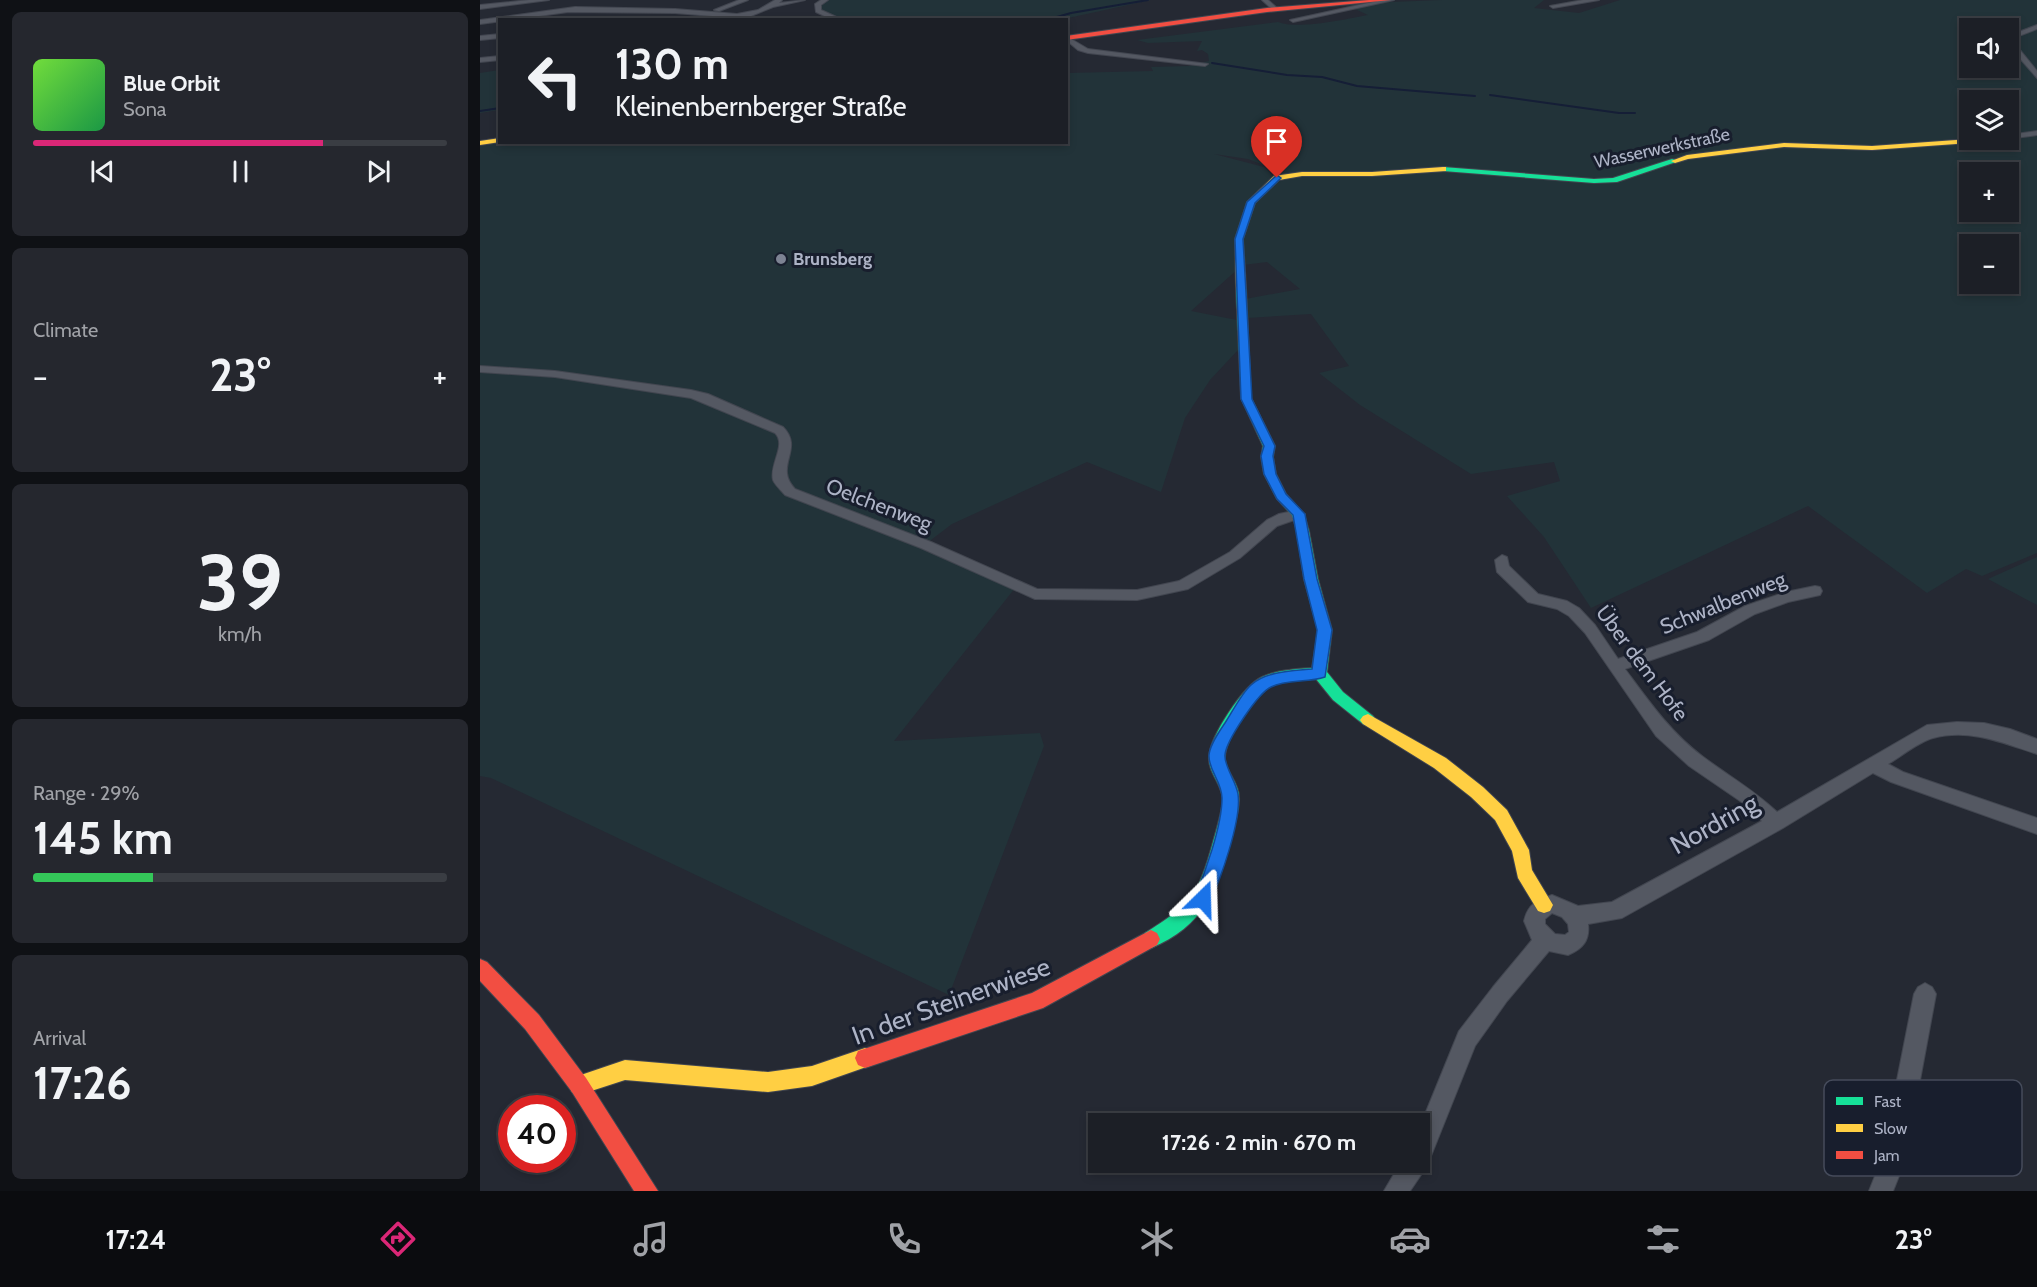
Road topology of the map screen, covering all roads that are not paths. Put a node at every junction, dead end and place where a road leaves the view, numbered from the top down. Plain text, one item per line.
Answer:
1 (546, 0) edge
2 (745, 0) edge
3 (779, 0) edge
4 (802, 0) edge
5 (825, 0) edge
6 (1390, 0) edge
7 (1596, 0) edge
8 (657, 3) dead end
9 (1269, 4) edge
10 (771, 6) junction
11 (1552, 6) dead end
12 (480, 7) edge
13 (568, 10) junction
14 (765, 11) junction
15 (686, 12) junction
16 (703, 13) junction
17 (508, 18) edge
18 (662, 18) edge
19 (756, 18) edge
20 (835, 18) edge
21 (498, 19) edge
22 (1293, 20) dead end
23 (480, 22) edge
24 (2037, 27) edge
25 (2019, 34) edge
26 (498, 36) edge
27 (480, 38) edge
28 (1068, 38) edge
29 (1068, 39) edge
30 (2019, 53) edge
31 (498, 58) edge
32 (480, 60) edge
33 (1205, 64) dead end
34 (2037, 76) edge
35 (2037, 133) edge
36 (2019, 135) edge
37 (498, 140) edge
38 (1959, 142) edge
39 (480, 143) edge
40 (480, 369) edge
41 (1299, 514) junction
42 (1502, 560) dead end
43 (1815, 591) dead end
44 (1614, 666) junction
45 (1320, 674) junction
46 (2037, 747) edge
47 (1873, 764) junction
48 (1776, 822) junction
49 (2037, 826) edge
50 (1544, 905) junction
51 (1575, 916) junction
52 (1545, 941) junction
53 (480, 968) edge
54 (1925, 994) dead end
55 (1909, 1080) edge
56 (579, 1085) junction
57 (1430, 1131) edge
58 (1408, 1173) edge
59 (1887, 1176) edge
60 (647, 1191) edge
61 (1396, 1191) edge
62 (1881, 1191) edge

1 - 12 street
2 - 16 street
3 - 10 street
4 - 10 street
5 - 20 street
6 - 9 street
6 - 22 street
7 - 11 street
8 - 13 street
9 - 28 street
10 - 14 street
13 - 15 street
13 - 17 street
14 - 16 street
14 - 19 street
15 - 16 street
15 - 18 street
21 - 23 street
24 - 25 street
26 - 27 street
29 - 33 street
30 - 34 street
31 - 32 street
35 - 36 street
37 - 39 street
38 - 41 street, Wasserwerkstraße
40 - 41 street, Oelchenweg
41 - 45 street
42 - 44 street, Über dem Hofe
43 - 44 street, Schwalbenweg
44 - 48 street, Über dem Hofe
45 - 50 street
45 - 56 street, In der Steinerwiese
46 - 47 street, Nordring
47 - 48 street, Nordring
47 - 49 street
48 - 51 street, Nordring
50 - 51 street, Nordring
50 - 52 street
51 - 52 street
52 - 57 street
53 - 56 street
54 - 55 street
56 - 60 street
58 - 61 street
59 - 62 street

